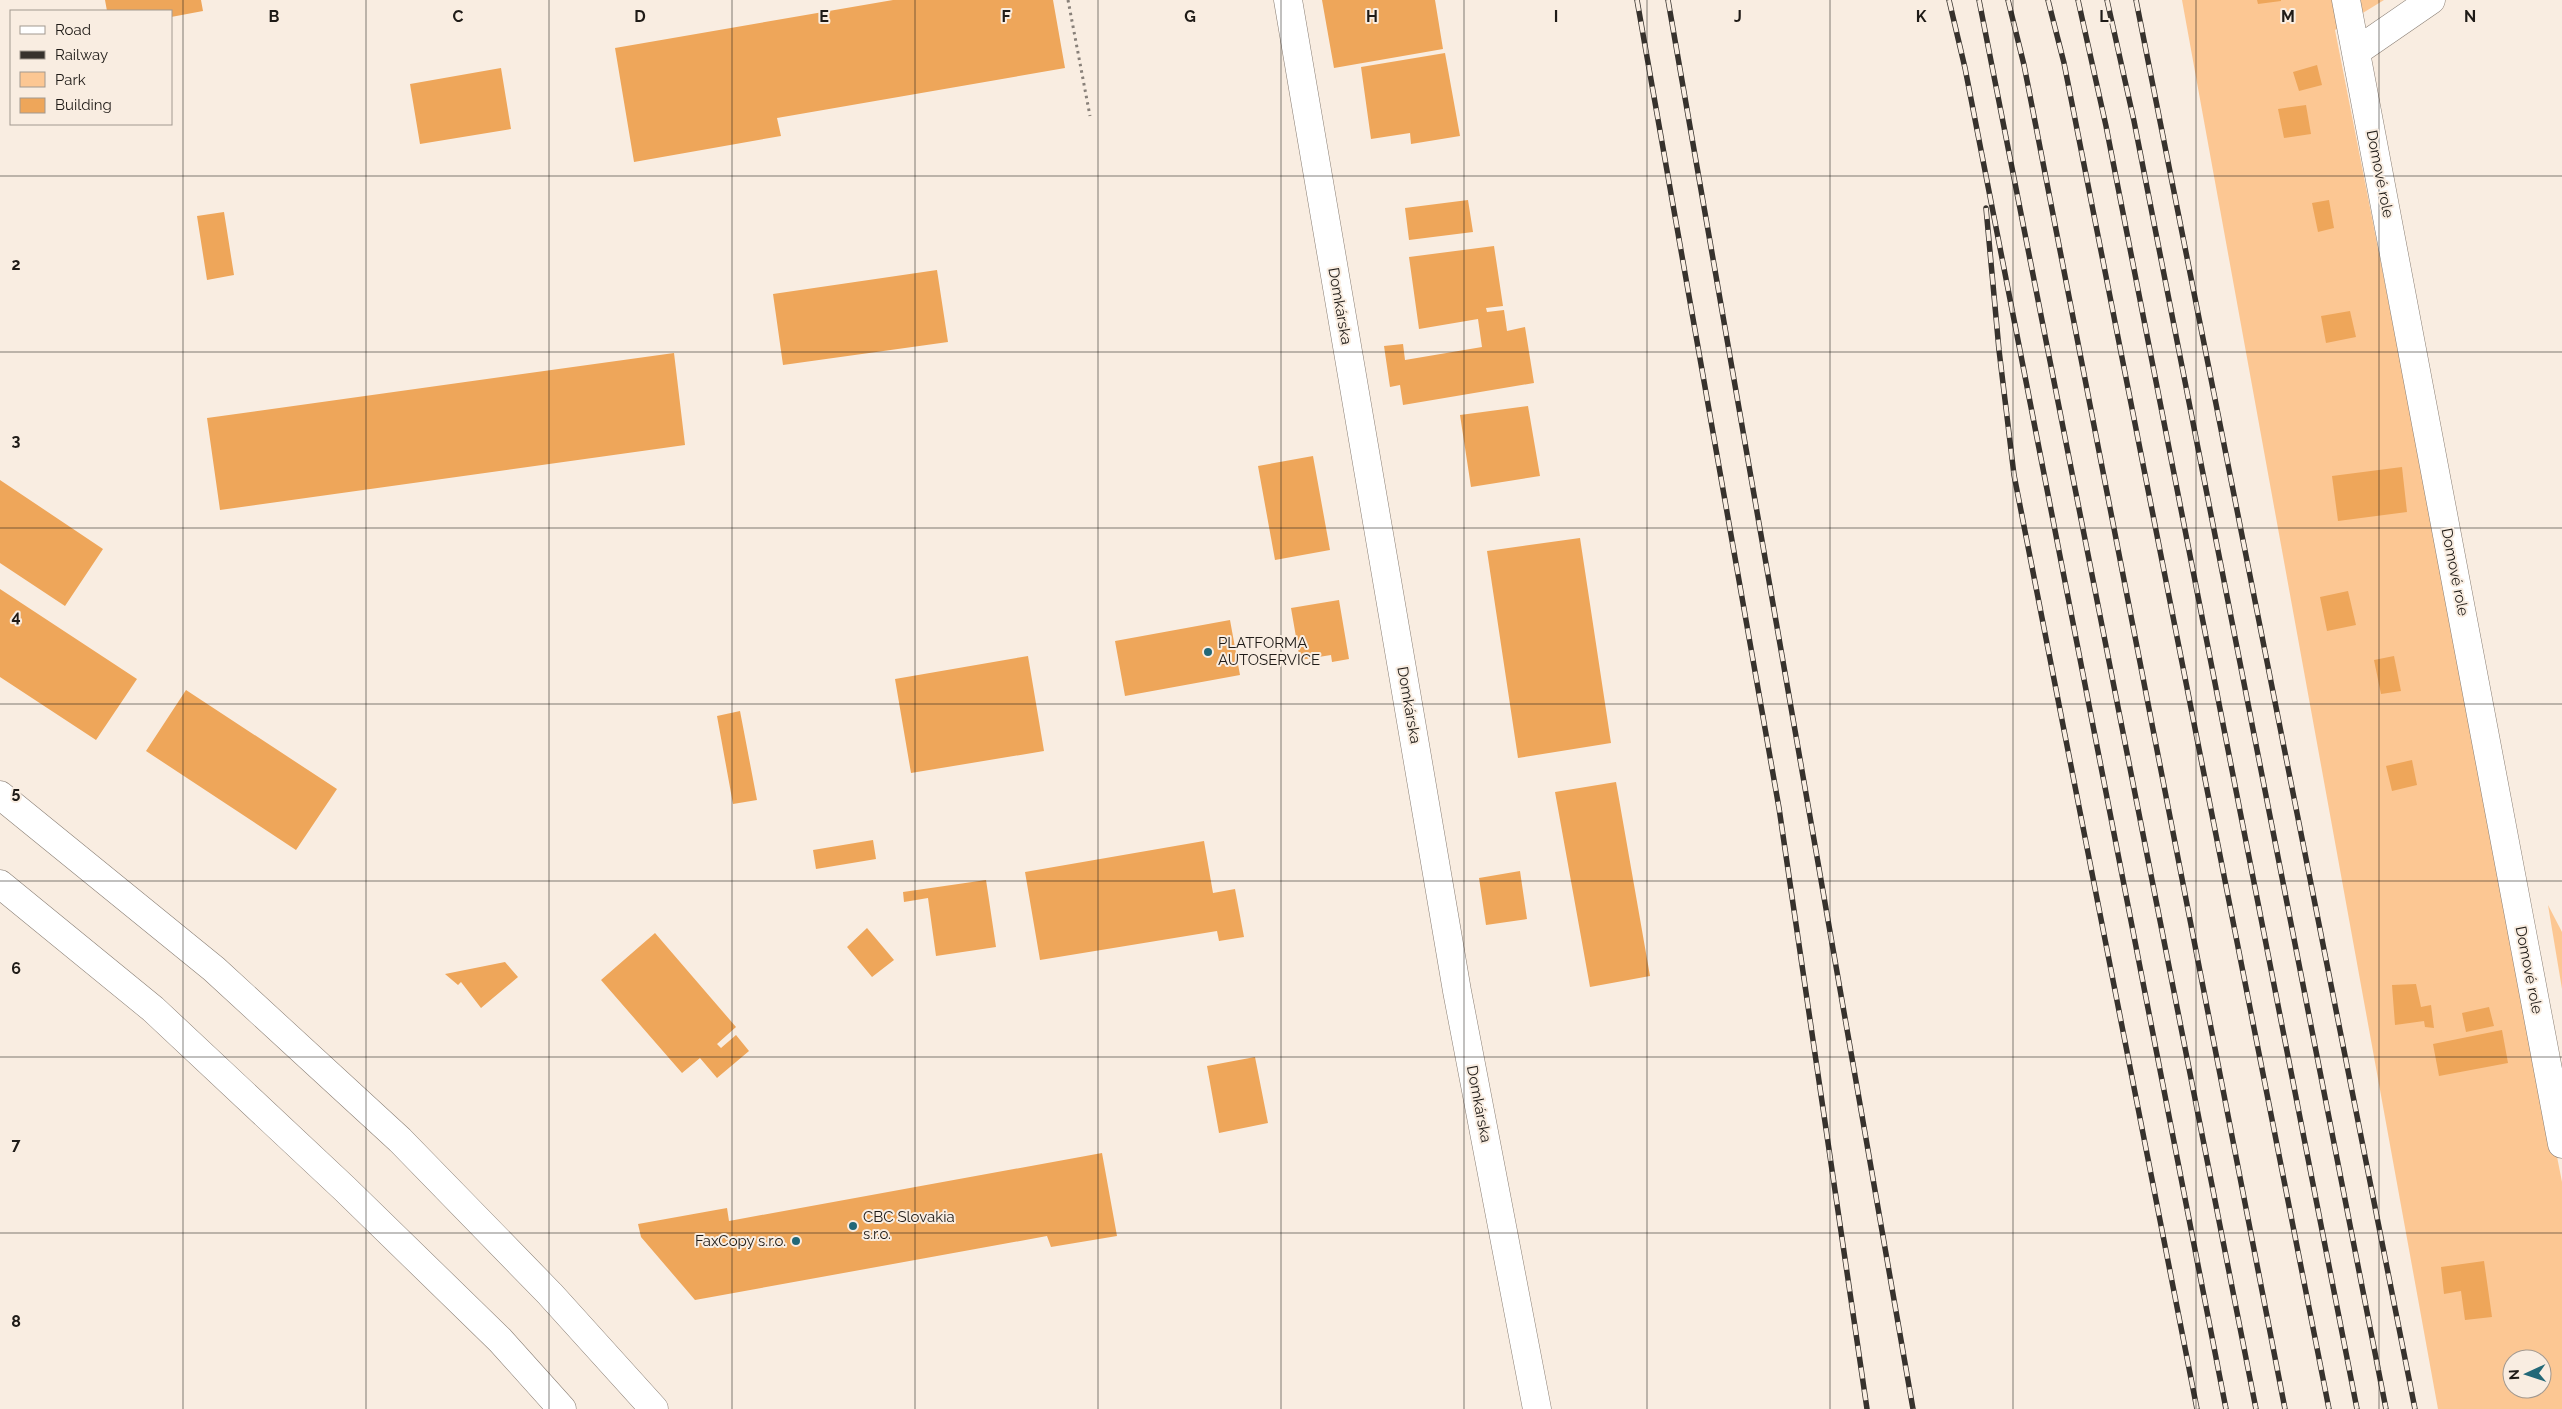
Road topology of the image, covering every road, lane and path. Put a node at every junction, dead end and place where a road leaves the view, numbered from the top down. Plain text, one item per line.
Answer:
1 (1068, 0) edge
2 (1288, 0) edge
3 (2346, 0) edge
4 (2431, 0) edge
5 (2357, 51) junction
6 (1090, 116) dead end
7 (0, 795) edge
8 (0, 884) edge
9 (2562, 1144) edge
10 (562, 1409) edge
11 (654, 1409) edge
12 (1538, 1409) edge

1 - 6 path
2 - 12 main road, Domkárska
3 - 5 main road, Domové role
4 - 5 main road
5 - 9 main road, Domové role
7 - 11 main road
8 - 10 main road

